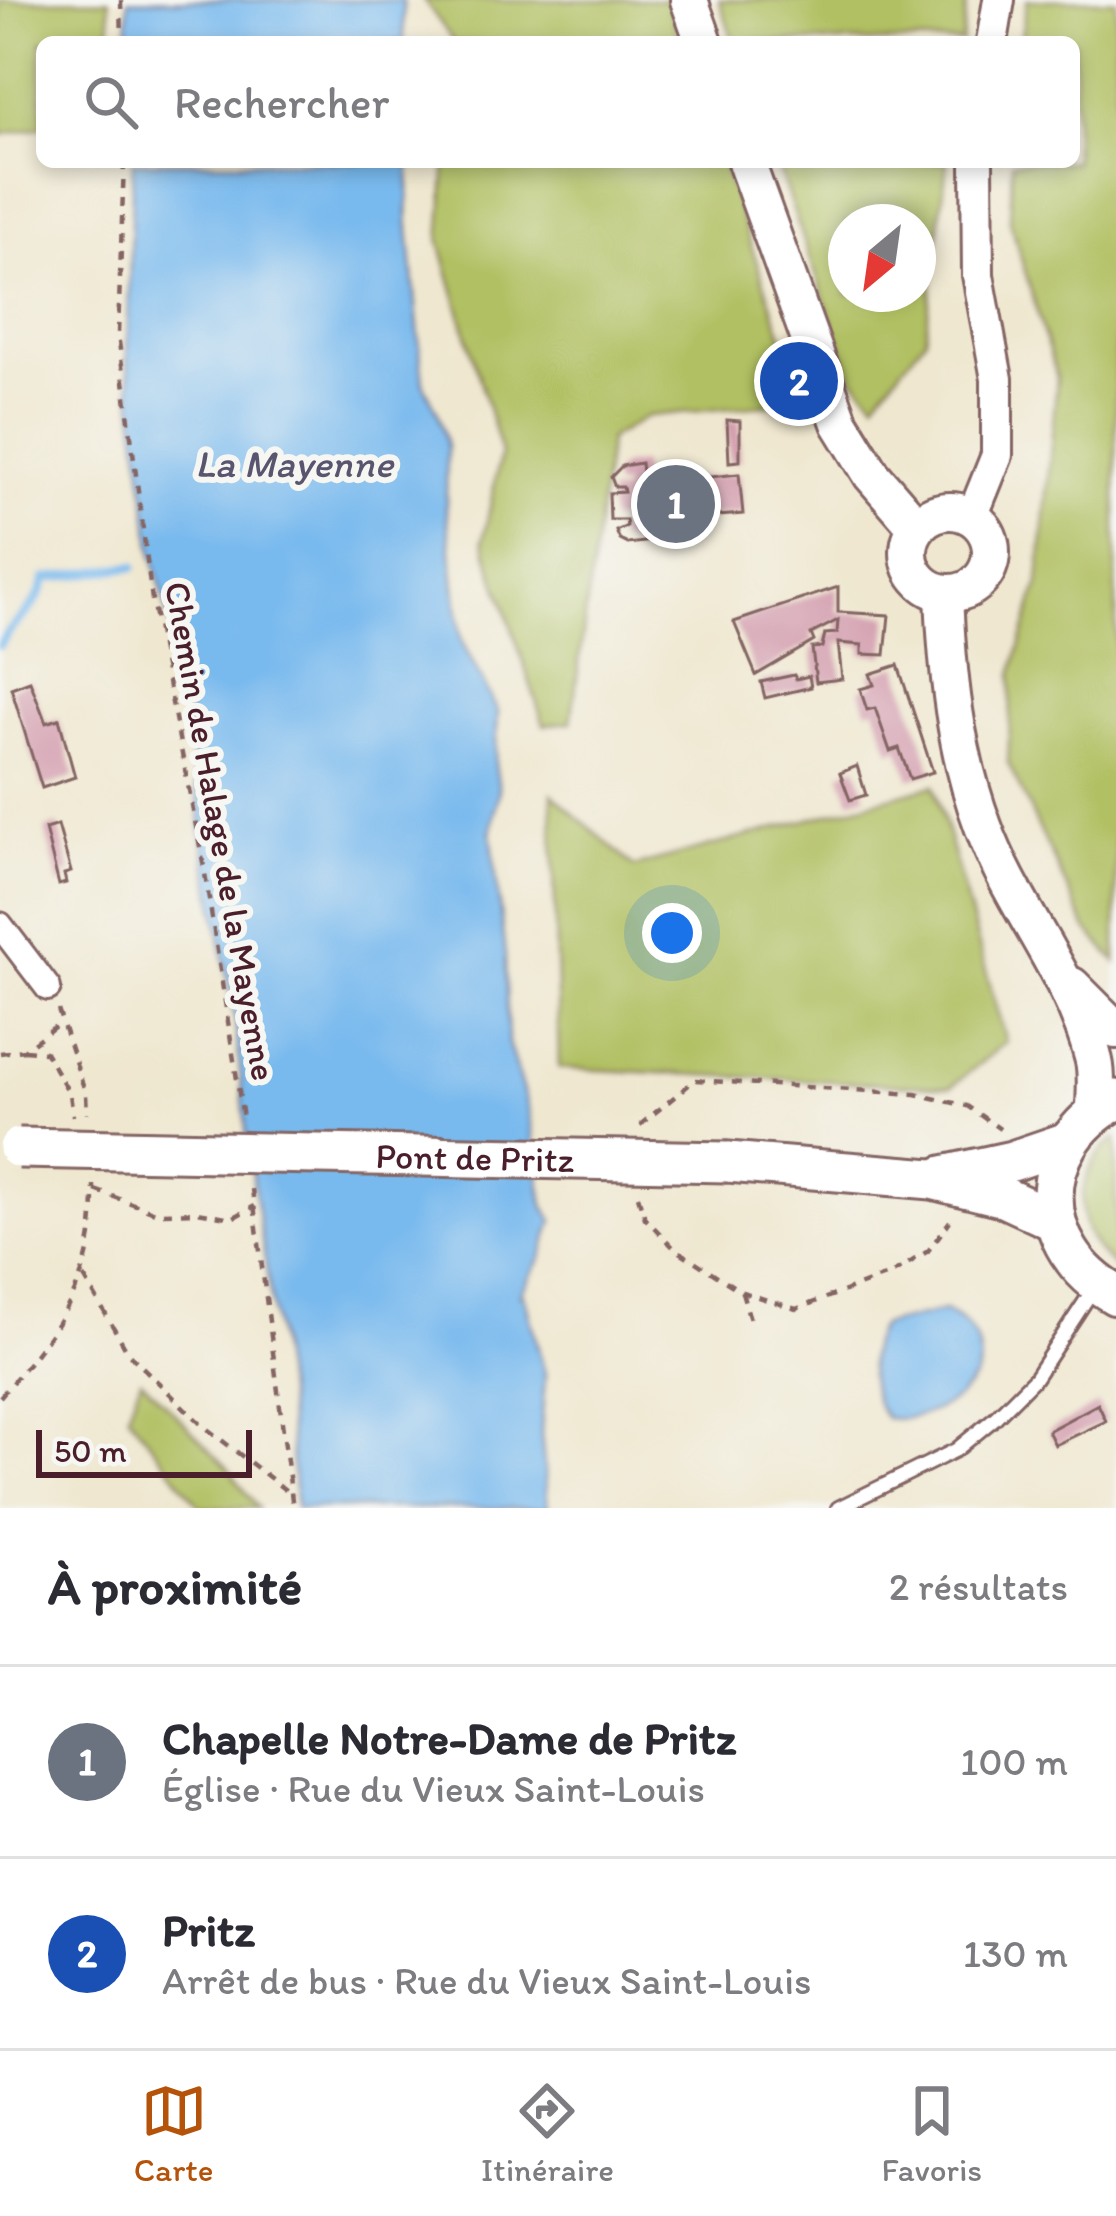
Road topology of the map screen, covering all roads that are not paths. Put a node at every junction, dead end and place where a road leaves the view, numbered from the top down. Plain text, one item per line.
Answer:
1 (689, 0) edge
2 (999, 0) edge
3 (702, 36) edge
4 (993, 36) edge
5 (748, 168) edge
6 (977, 168) edge
7 (973, 517) junction
8 (917, 527) junction
9 (944, 592) junction
10 (0, 925) edge
11 (1061, 975) junction
12 (48, 988) dead end
13 (1116, 1030) edge
14 (1106, 1106) edge
15 (1068, 1142) junction
16 (6, 1148) edge
17 (932, 1179) junction
18 (1055, 1221) junction
19 (1106, 1290) edge
20 (838, 1508) edge

1 - 3 main road
2 - 4 street
5 - 8 main road
6 - 7 street
7 - 8 main road
7 - 9 main road
8 - 9 main road
9 - 11 main road
10 - 12 street
11 - 13 main road
11 - 14 main road
14 - 15 main road
15 - 17 main road, Pont de Pritz
15 - 18 main road
16 - 17 main road, Pont de Pritz, bridge
17 - 18 main road, Pont de Pritz
18 - 19 main road
19 - 20 lane

